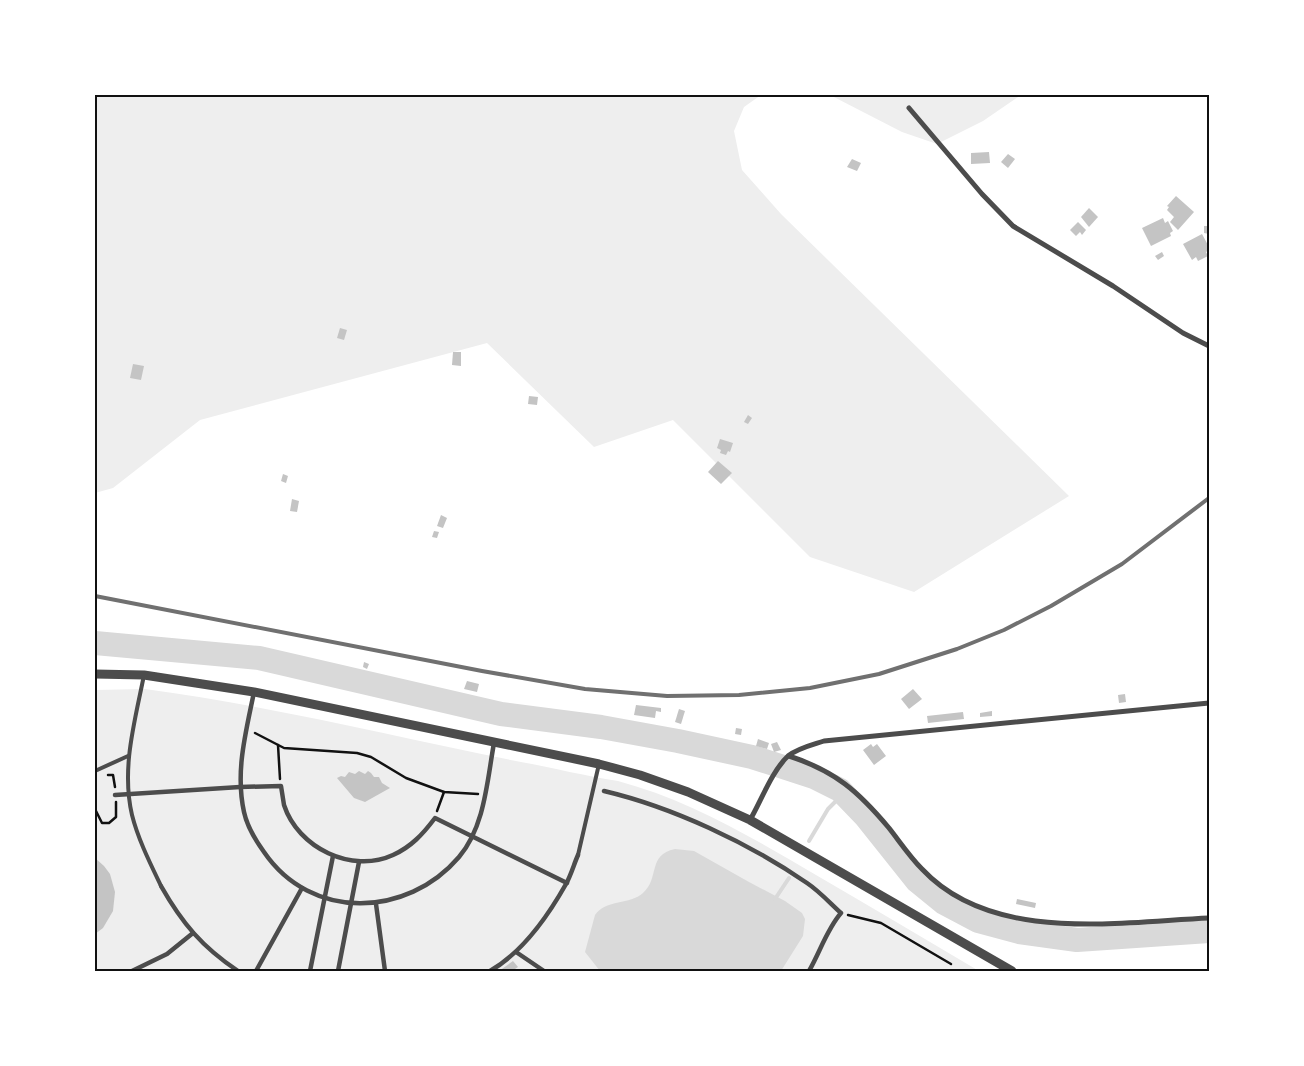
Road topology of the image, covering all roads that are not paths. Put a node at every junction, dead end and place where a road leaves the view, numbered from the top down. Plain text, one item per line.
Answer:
1 (909, 108) dead end
2 (1209, 346) edge
3 (95, 674) edge
4 (144, 675) junction
5 (254, 692) junction
6 (1209, 703) edge
7 (494, 743) junction
8 (128, 756) junction
9 (789, 756) junction
10 (599, 764) junction
11 (95, 771) edge
12 (240, 787) junction
13 (594, 788) junction
14 (604, 791) joint
15 (128, 794) junction
16 (115, 795) road end
17 (750, 820) junction
18 (473, 835) junction
19 (578, 854) joint
20 (334, 856) junction
21 (359, 862) junction
22 (567, 883) junction
23 (160, 886) joint
24 (302, 888) junction
25 (324, 898) junction
26 (351, 904) junction
27 (376, 904) junction
28 (1209, 918) edge
29 (193, 933) junction
30 (516, 952) junction
31 (132, 971) edge
32 (238, 971) edge
33 (256, 971) edge
34 (310, 971) edge
35 (338, 971) edge
36 (385, 971) edge
37 (490, 971) edge
38 (544, 971) edge
39 (810, 971) edge
40 (1012, 971) edge

1 - 2 street
3 - 4 street
4 - 5 street
4 - 8 lane
5 - 7 street
5 - 12 street
6 - 9 street
7 - 10 street
7 - 18 street
8 - 11 lane
8 - 15 lane
9 - 17 street
9 - 28 street
10 - 13 lane
10 - 17 street
12 - 15 street
12 - 20 street
12 - 24 street
13 - 14 lane
13 - 19 lane
14 - 39 street
15 - 16 street
15 - 23 lane
17 - 40 street
18 - 21 street
18 - 22 street
18 - 27 street
19 - 22 street
20 - 21 street
20 - 25 street
21 - 26 street
22 - 30 street
23 - 29 street
24 - 25 street
24 - 33 street
25 - 26 street
25 - 34 street
26 - 27 street
26 - 35 street
27 - 36 street
29 - 31 street
29 - 32 street
30 - 37 street
30 - 38 street

